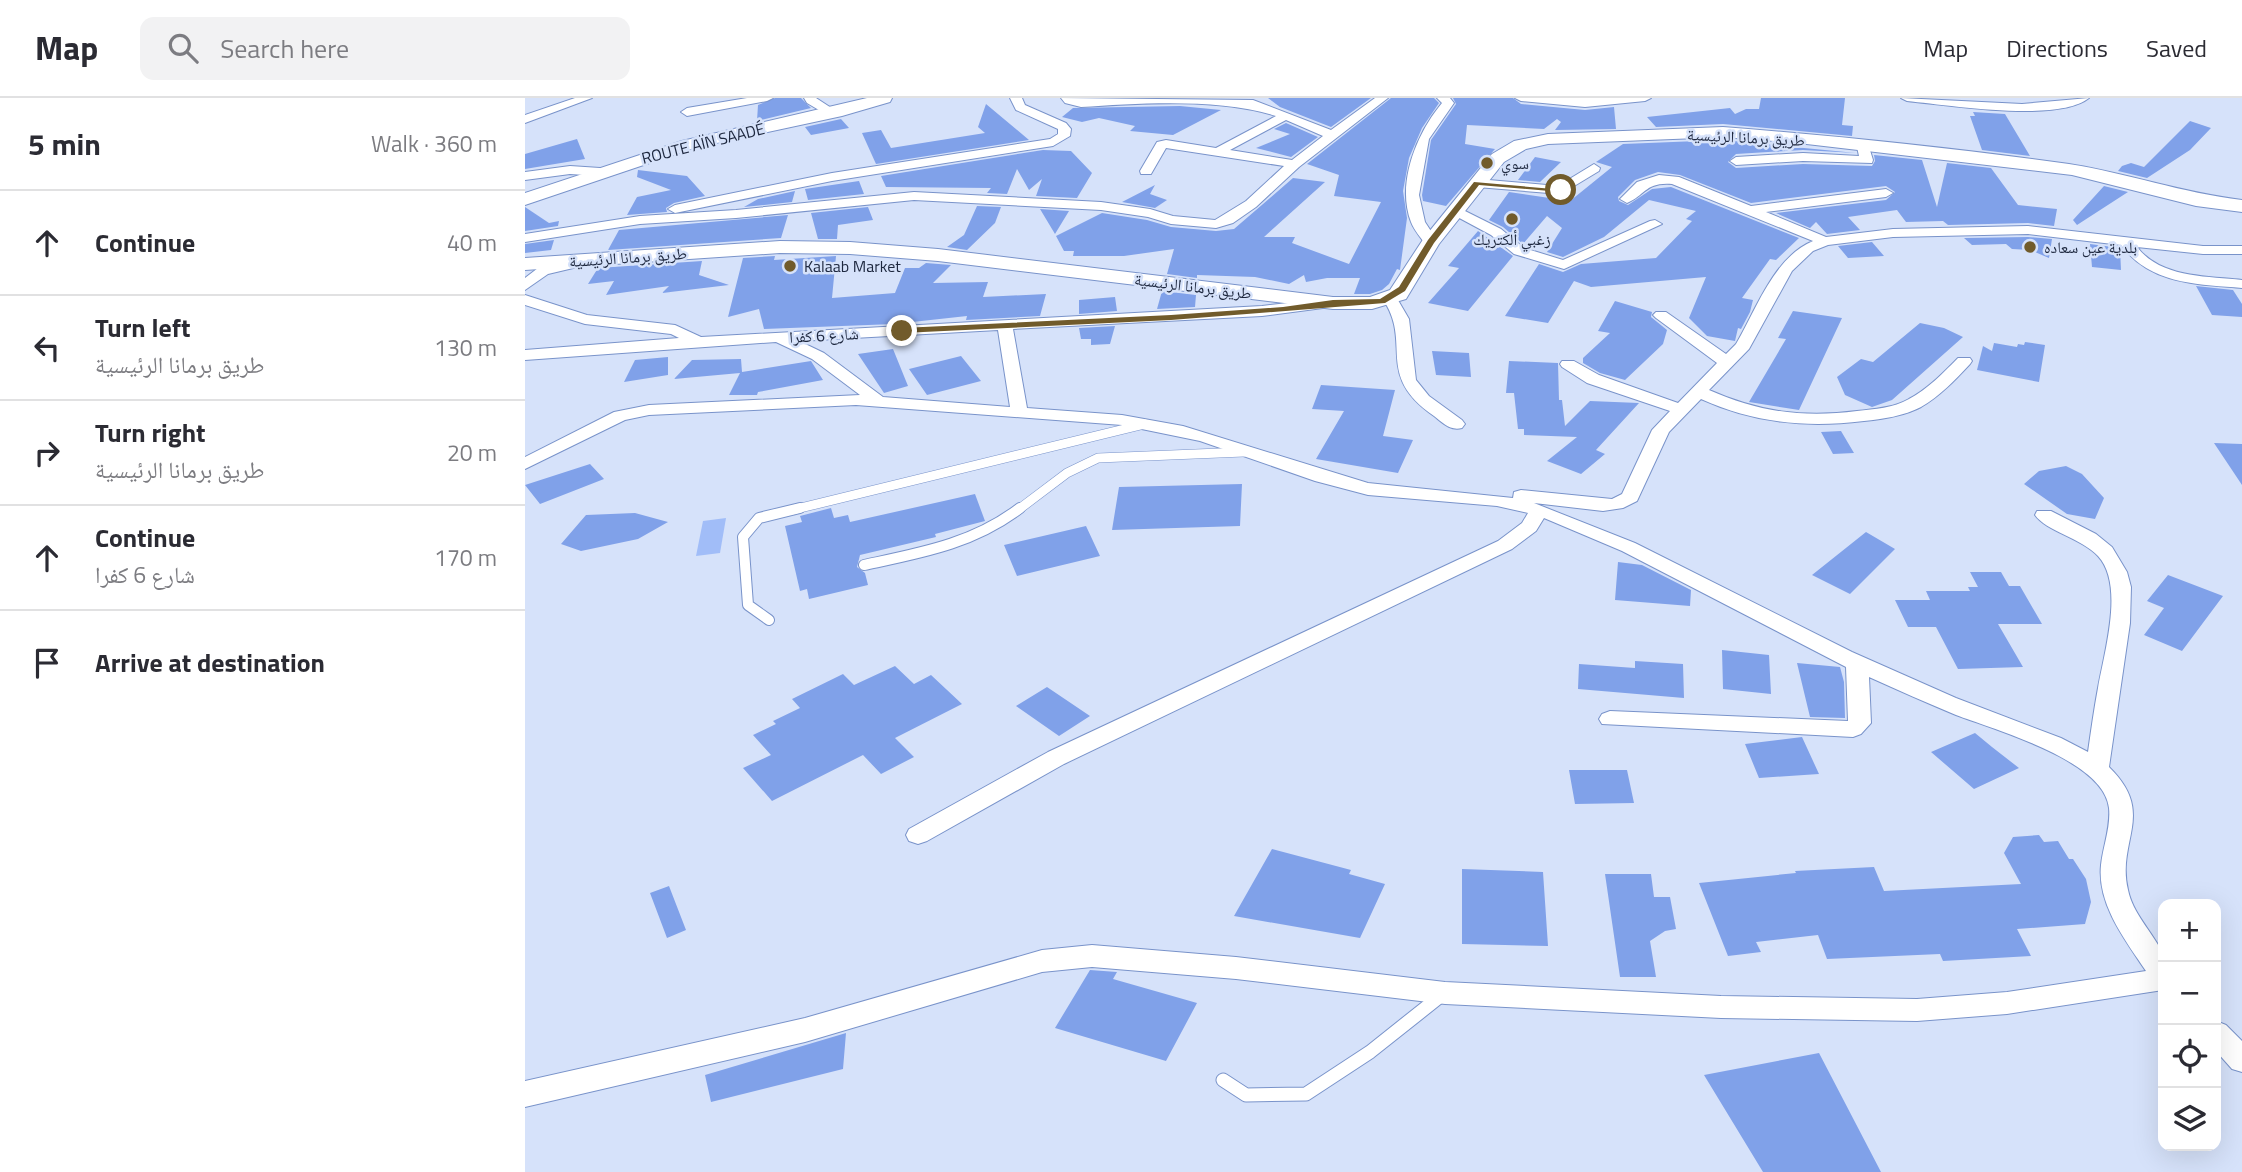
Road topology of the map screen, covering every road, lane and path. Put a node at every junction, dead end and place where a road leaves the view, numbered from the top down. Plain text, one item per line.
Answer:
1 (586, 98) edge
2 (767, 98) edge
3 (810, 98) edge
4 (884, 98) edge
5 (1016, 98) edge
6 (1067, 98) edge
7 (1382, 98) edge
8 (1443, 98) edge
9 (1521, 98) edge
10 (1644, 98) edge
11 (1907, 98) edge
12 (2083, 98) edge
13 (687, 112) dead end
14 (834, 113) junction
15 (1284, 116) junction
16 (525, 119) edge
17 (1333, 136) junction
18 (1863, 147) junction
19 (1218, 152) junction
20 (1736, 161) dead end
21 (1294, 164) junction
22 (1594, 168) dead end
23 (1146, 171) dead end
24 (600, 172) junction
25 (525, 176) edge
26 (1477, 183) junction
27 (1886, 192) dead end
28 (1627, 199) dead end
29 (525, 200) edge
30 (2242, 206) edge
31 (1455, 210) junction
32 (1752, 210) junction
33 (640, 220) junction
34 (1655, 224) dead end
35 (525, 239) edge
36 (2125, 240) junction
37 (1825, 241) junction
38 (1431, 242) junction
39 (2242, 250) edge
40 (587, 261) junction
41 (525, 264) edge
42 (2242, 284) edge
43 (525, 286) edge
44 (1390, 298) junction
45 (525, 300) edge
46 (1333, 303) junction
47 (1661, 315) dead end
48 (1006, 327) junction
49 (779, 338) junction
50 (696, 342) junction
51 (525, 355) edge
52 (1964, 361) dead end
53 (1728, 363) junction
54 (1569, 364) dead end
55 (1699, 392) junction
56 (877, 400) junction
57 (1682, 410) junction
58 (1019, 413) junction
59 (1148, 424) junction
60 (1456, 424) dead end
61 (1250, 452) junction
62 (525, 464) edge
63 (1480, 498) junction
64 (1539, 510) junction
65 (2044, 515) dead end
66 (864, 565) dead end
67 (769, 620) dead end
68 (1857, 664) junction
69 (1610, 719) dead end
70 (2097, 771) junction
71 (918, 835) dead end
72 (2158, 969) edge
73 (2158, 978) edge
74 (1445, 993) junction
75 (2221, 1038) edge
76 (2242, 1060) edge
77 (1223, 1080) dead end
78 (525, 1094) edge

1 - 16 street
2 - 13 street
3 - 14 street
4 - 14 main road, ROUTE AÏN SAADÉ
5 - 33 street
6 - 15 street
7 - 17 street
8 - 38 street
9 - 10 street
11 - 12 street
14 - 24 main road, ROUTE AÏN SAADÉ
15 - 17 street
15 - 19 street
17 - 21 street
18 - 20 street
18 - 26 main road, طريق برمانا الرئيسية
18 - 30 main road, طريق برمانا الرئيسية
19 - 21 street
19 - 23 street
21 - 33 street
22 - 26 street
24 - 25 street
24 - 29 main road, ROUTE AÏN SAADÉ
26 - 31 main road, طريق برمانا الرئيسية
27 - 32 street
28 - 32 street
31 - 34 street
31 - 38 main road, طريق برمانا الرئيسية
32 - 37 street
33 - 35 street
36 - 37 street
36 - 39 street
36 - 42 street
37 - 53 street
38 - 44 main road, طريق برمانا الرئيسية
40 - 41 main road, طريق برمانا الرئيسية
40 - 43 street
40 - 46 main road, طريق برمانا الرئيسية
44 - 46 main road, طريق برمانا الرئيسية
44 - 60 street
45 - 50 street
46 - 48 street, شارع 6 كفرا
47 - 53 street
48 - 49 street, شارع 6 كفرا
48 - 58 street
49 - 50 street, شارع 6 كفرا
49 - 56 street
50 - 51 street, شارع 6 كفرا
52 - 55 street
53 - 55 street
54 - 57 street
55 - 57 street
56 - 58 street
56 - 62 street
57 - 63 street
58 - 59 street
59 - 61 street
59 - 67 lane
61 - 63 street
61 - 66 lane
63 - 64 street
64 - 68 street
64 - 71 street
65 - 70 street
68 - 69 street
68 - 70 street
70 - 72 street
73 - 74 street
74 - 77 lane
74 - 78 street
75 - 76 street

